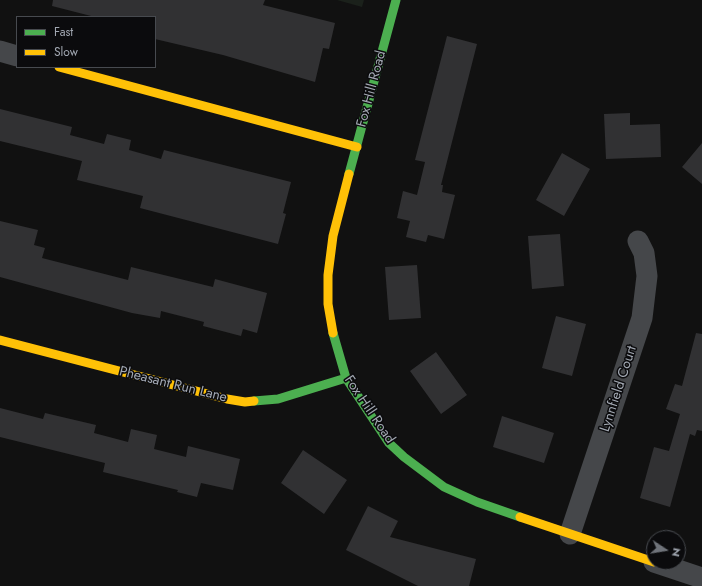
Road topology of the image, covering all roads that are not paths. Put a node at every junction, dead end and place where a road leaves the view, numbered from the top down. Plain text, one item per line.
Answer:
1 (396, 0) edge
2 (0, 51) edge
3 (16, 56) edge
4 (63, 68) edge
5 (357, 147) junction
6 (638, 241) dead end
7 (0, 340) edge
8 (346, 378) junction
9 (570, 534) junction
10 (646, 559) edge
11 (678, 570) edge
12 (702, 578) edge

1 - 5 street, Fox Hill Road
2 - 3 street
4 - 5 street
5 - 8 street, Fox Hill Road
6 - 9 street, Lynnfield Court
7 - 8 street, Pheasant Run Lane
8 - 9 street, Fox Hill Road
9 - 10 street, Fox Hill Road
11 - 12 street, Fox Hill Road

